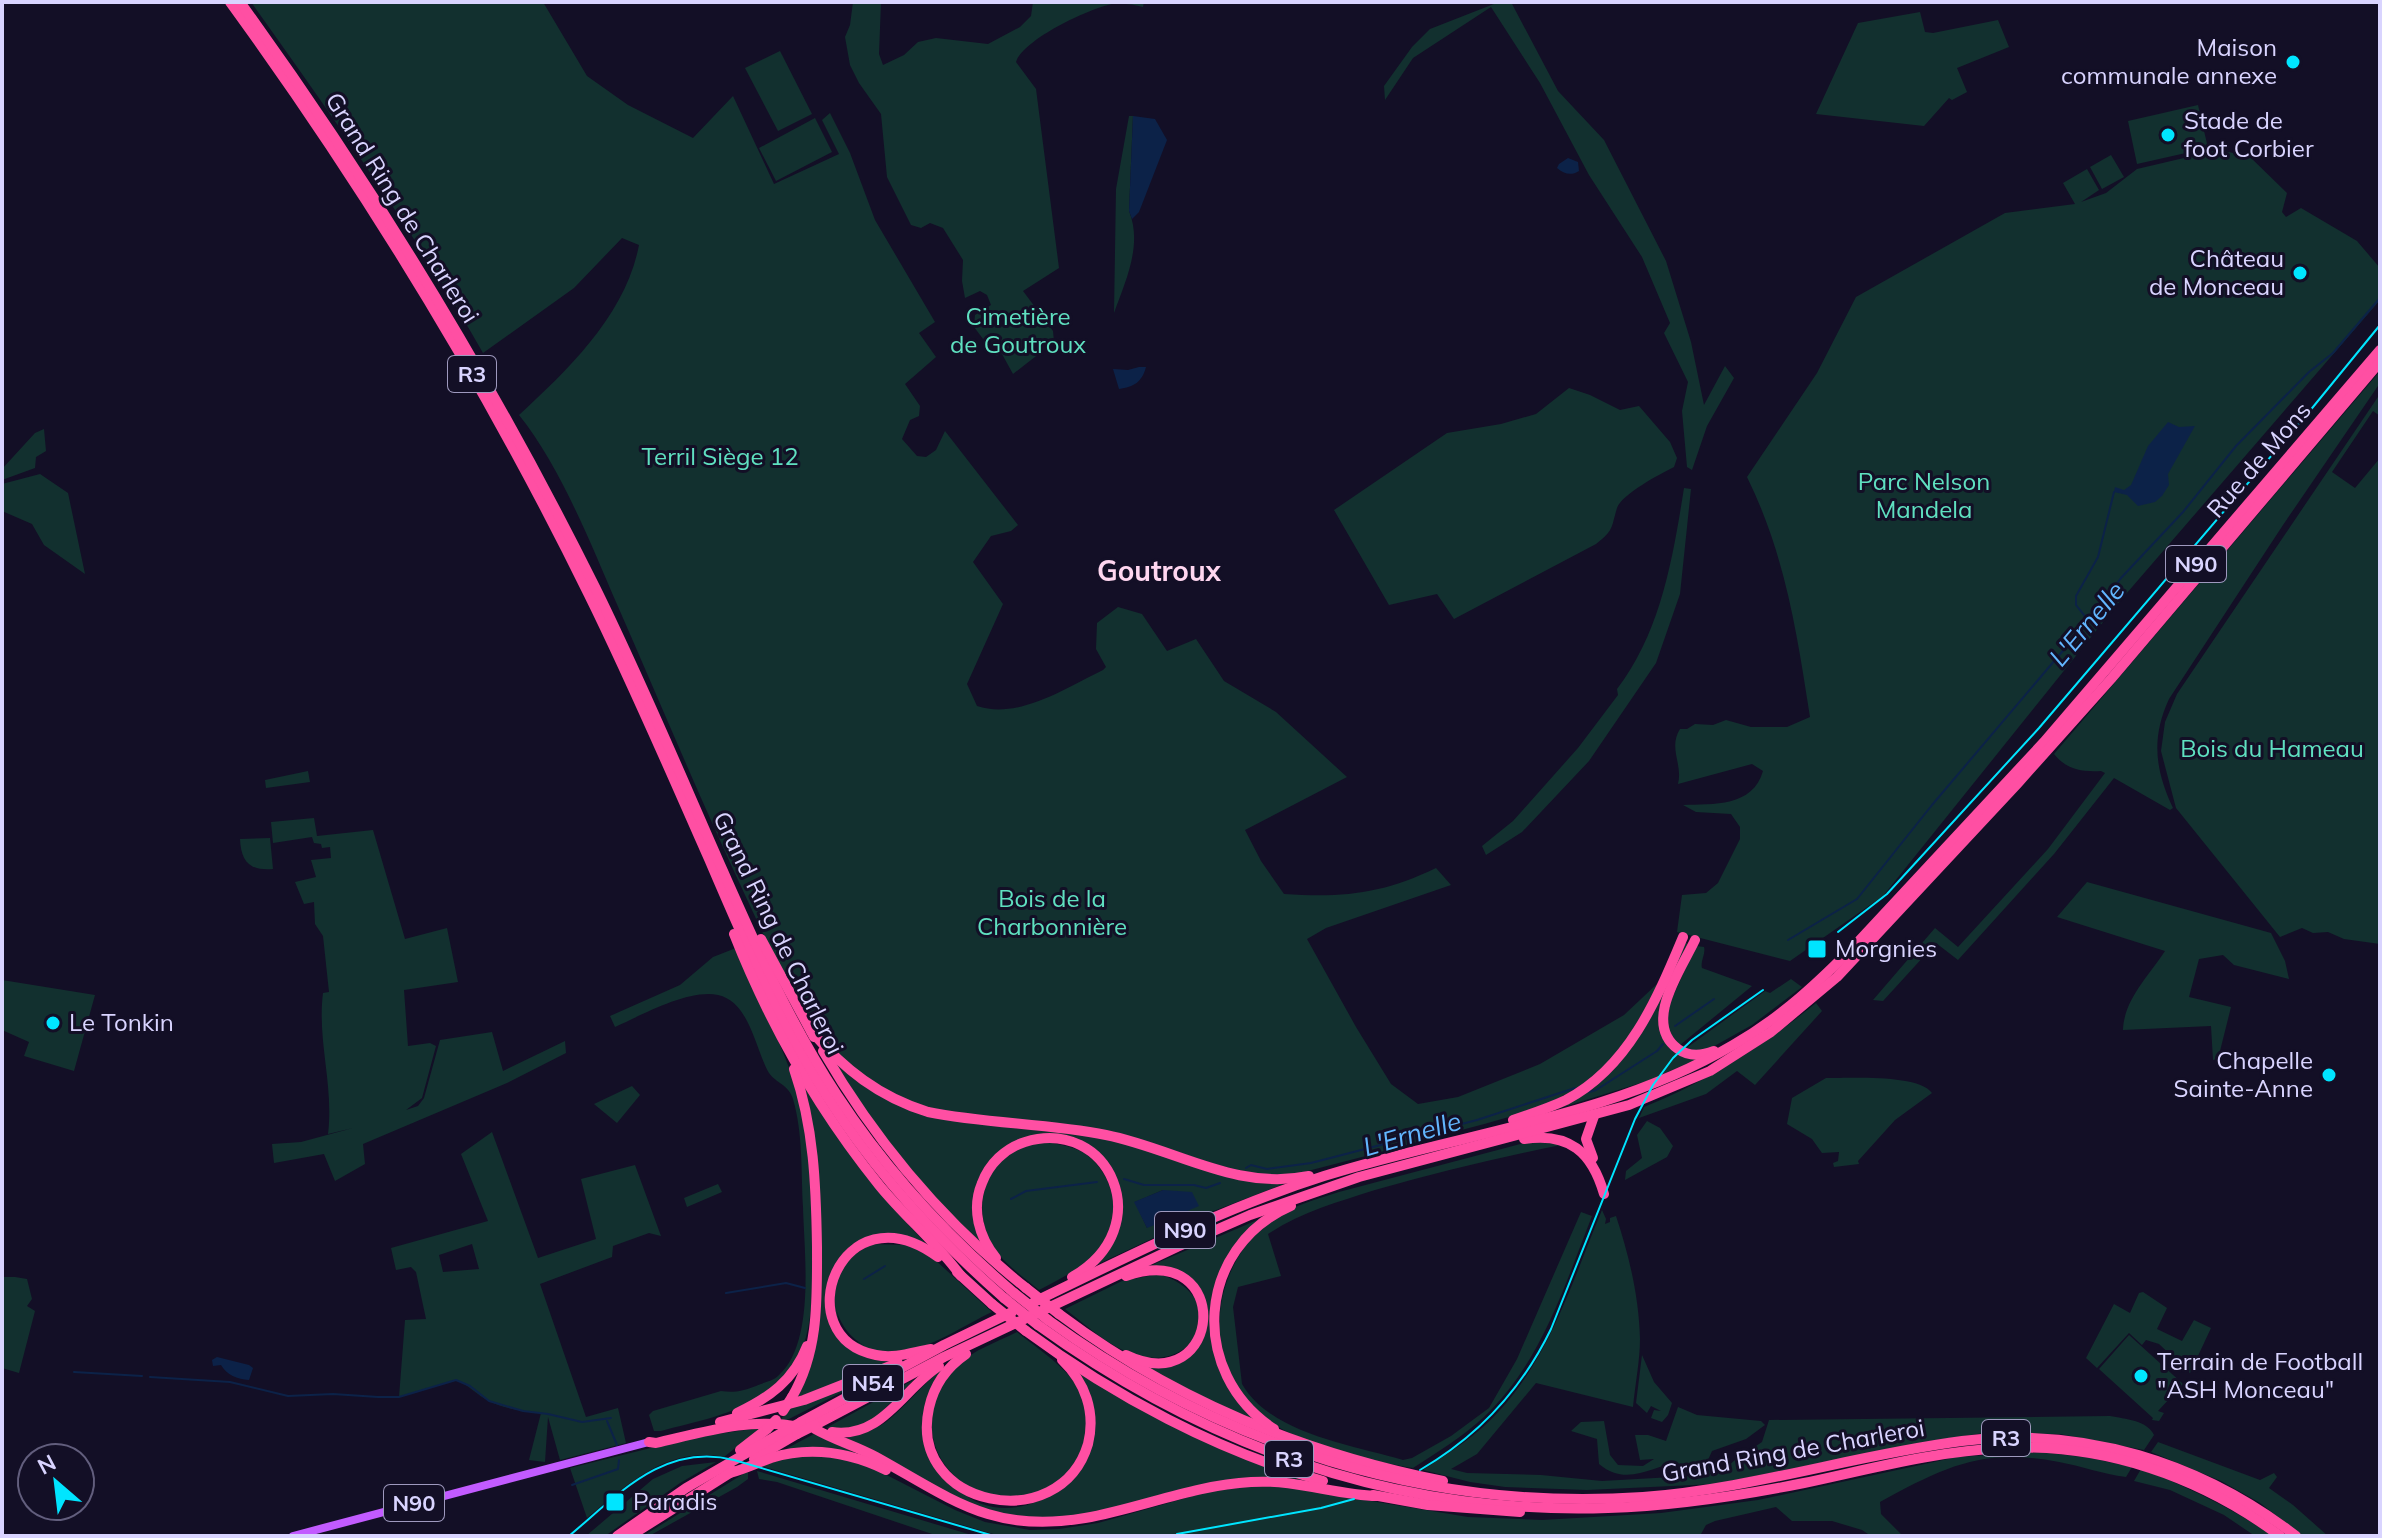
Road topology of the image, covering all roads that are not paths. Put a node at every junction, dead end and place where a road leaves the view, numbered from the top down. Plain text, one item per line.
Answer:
1 (230, 2) edge
2 (240, 2) edge
3 (2380, 350) edge
4 (2380, 362) edge
5 (2015, 780) junction
6 (698, 835) junction
7 (712, 845) junction
8 (811, 1031) junction
9 (784, 1045) junction
10 (1735, 1045) junction
11 (1594, 1116) junction
12 (1464, 1137) junction
13 (1506, 1138) junction
14 (1323, 1176) junction
15 (1319, 1190) junction
16 (961, 1276) junction
17 (1100, 1283) junction
18 (1022, 1285) junction
19 (1052, 1293) junction
20 (1009, 1296) junction
21 (1043, 1322) junction
22 (815, 1326) junction
23 (980, 1341) junction
24 (1099, 1342) junction
25 (944, 1345) junction
26 (1049, 1348) junction
27 (929, 1349) junction
28 (958, 1352) junction
29 (714, 1423) junction
30 (815, 1427) junction
31 (1290, 1438) junction
32 (649, 1442) junction
33 (717, 1469) junction
34 (730, 1473) junction
35 (929, 1489) junction
36 (1377, 1496) junction
37 (1535, 1498) junction
38 (1569, 1509) junction
39 (304, 1533) junction
40 (284, 1536) edge
41 (293, 1536) edge
42 (617, 1536) edge
43 (630, 1536) edge
44 (2280, 1536) edge
45 (2296, 1536) edge

1 - 6 highway, Grand Ring de Charleroi / R3
2 - 7 highway, Grand Ring de Charleroi / R3
3 - 5 highway, Rue de Mons / N90
4 - 5 highway, Rue de Mons / N90
5 - 10 highway, N90
5 - 11 highway, N90
6 - 9 highway
6 - 20 highway, Grand Ring de Charleroi / R3
7 - 8 highway
7 - 20 highway, Grand Ring de Charleroi / R3
8 - 14 highway
8 - 18 highway
9 - 16 highway
9 - 22 highway
10 - 12 highway, N90
10 - 12 highway
11 - 13 highway, N90
11 - 13 highway
12 - 14 highway, N90
13 - 15 highway, N90
14 - 19 highway, N90
15 - 17 highway, N90
15 - 31 highway
16 - 26 highway, bridge
16 - 27 highway
17 - 23 highway, N90
17 - 24 highway
18 - 19 highway
18 - 24 highway, bridge
19 - 25 highway, N90
20 - 21 highway, Grand Ring de Charleroi / R3, bridge
21 - 37 highway, Grand Ring de Charleroi / R3
21 - 38 highway, Grand Ring de Charleroi / R3
22 - 29 highway
22 - 33 highway, bridge
23 - 26 highway
23 - 28 highway, N90
24 - 31 highway
25 - 27 highway, N90
25 - 33 highway, N54, bridge
26 - 36 highway
27 - 29 highway, N90
28 - 30 highway, N54
28 - 30 highway
29 - 32 highway, N90
30 - 32 highway
30 - 34 highway, N54, bridge
30 - 35 highway
31 - 37 highway
32 - 39 main road, N90
33 - 42 highway, N54
34 - 35 highway
34 - 43 highway, N54
35 - 36 highway
36 - 38 highway
37 - 45 highway, Grand Ring de Charleroi / R3
38 - 44 highway, Grand Ring de Charleroi / R3
39 - 40 main road, N90
39 - 41 main road, N90

